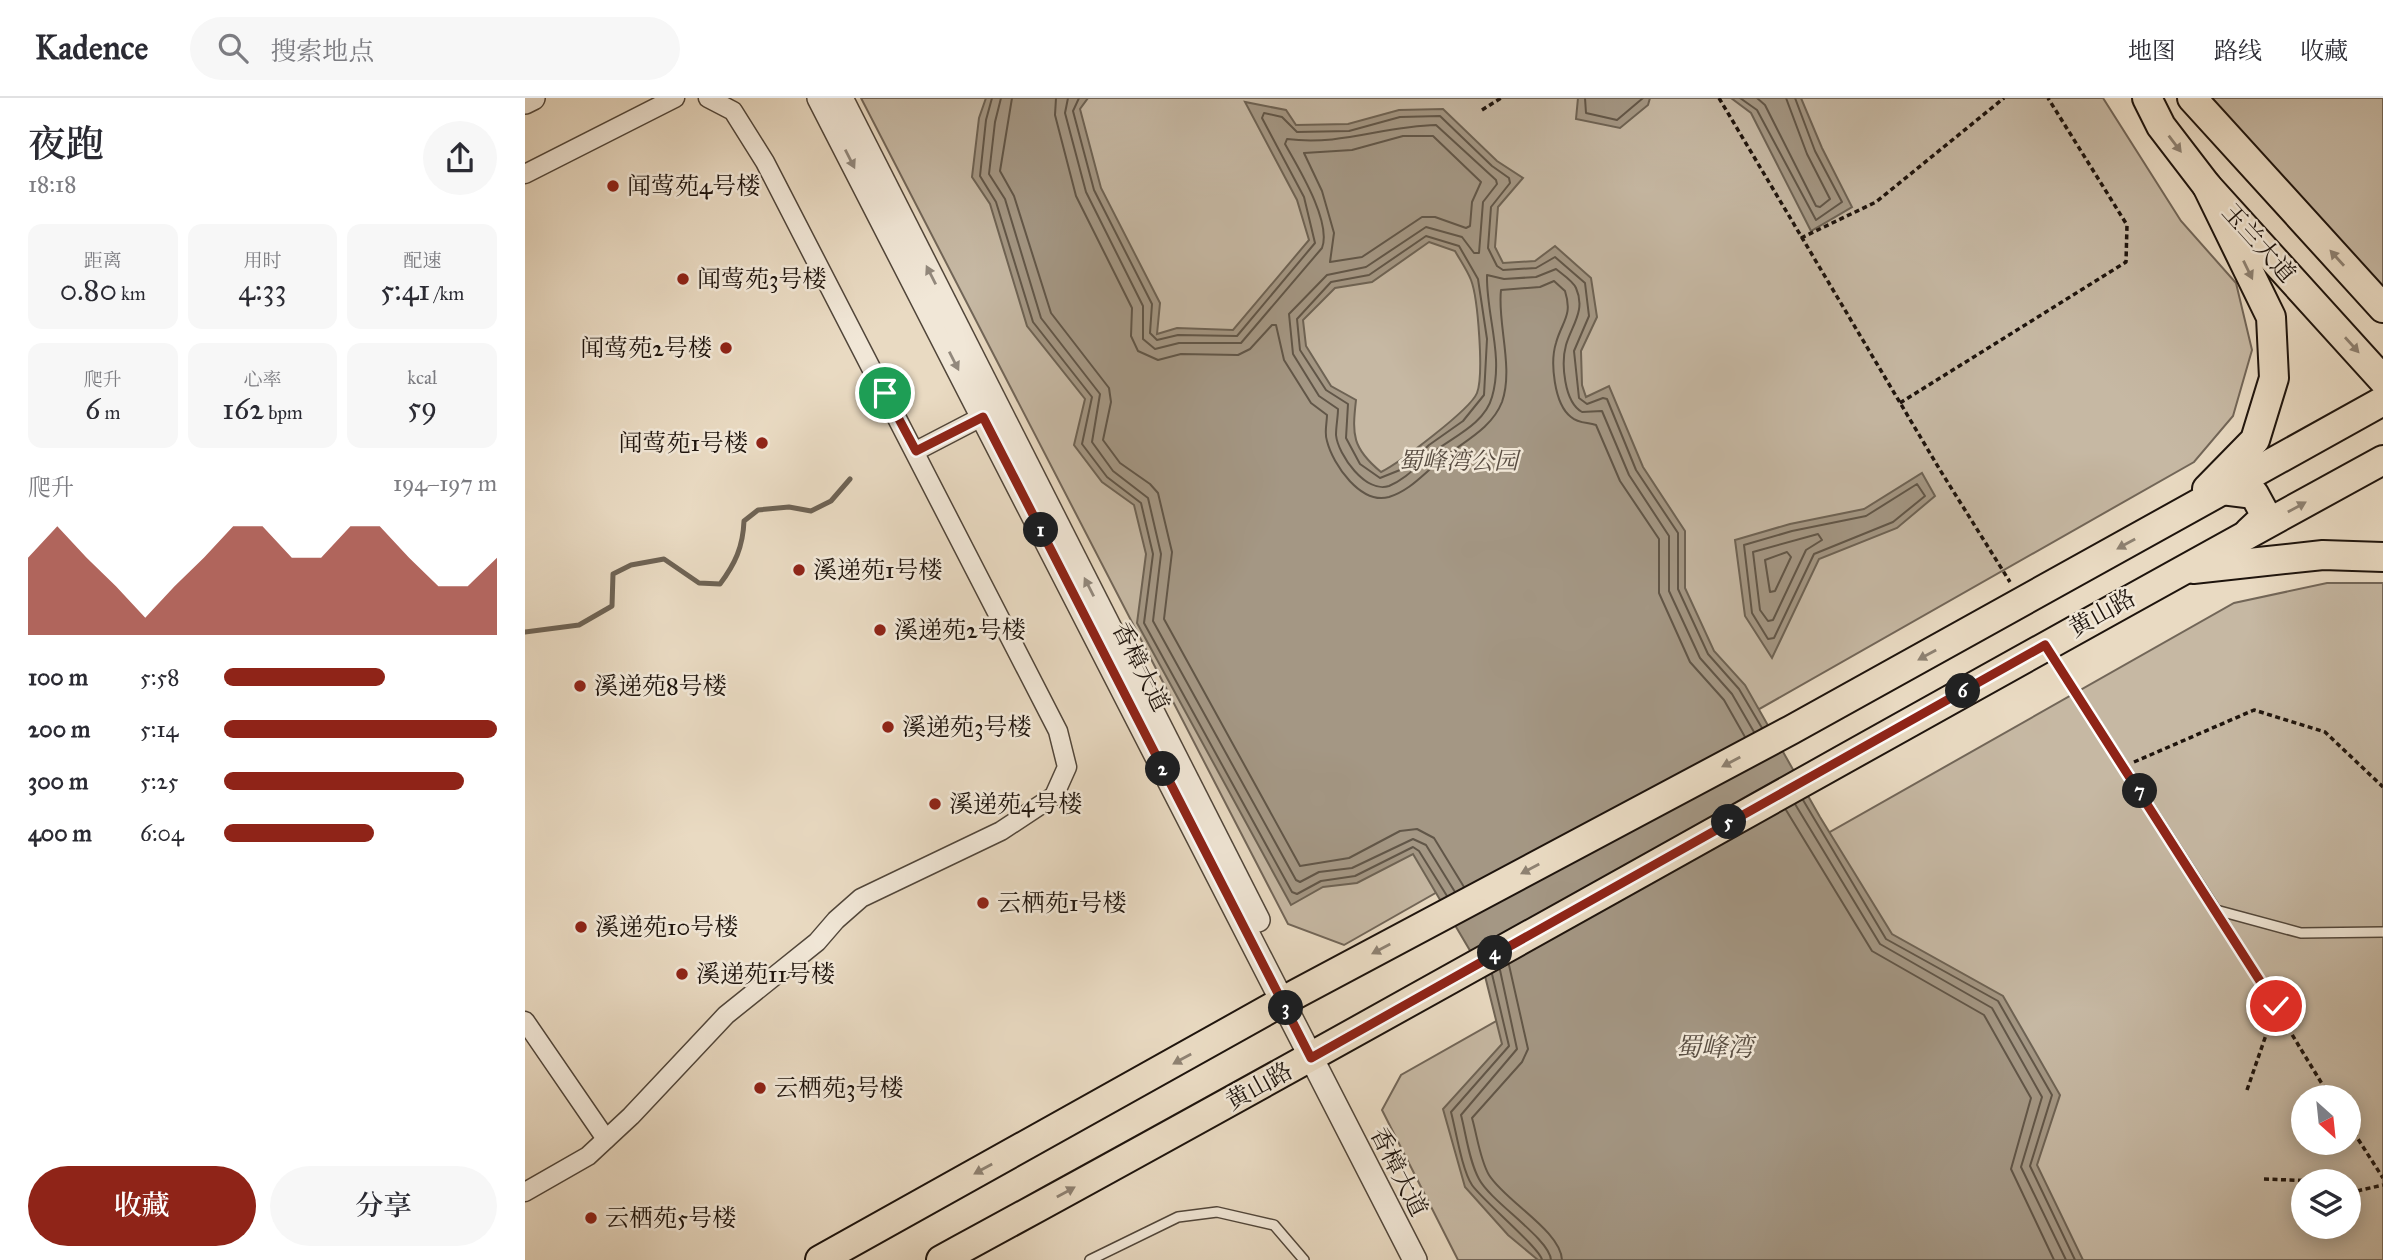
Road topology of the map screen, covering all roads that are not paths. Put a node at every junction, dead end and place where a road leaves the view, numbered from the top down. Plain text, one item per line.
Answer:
1 (533, 98) edge
2 (675, 98) edge
3 (708, 98) edge
4 (819, 98) edge
5 (841, 98) edge
6 (2147, 98) edge
7 (2192, 98) edge
8 (525, 102) edge
9 (525, 174) edge
10 (2207, 186) junction
11 (2383, 308) edge
12 (2383, 380) edge
13 (2383, 401) edge
14 (991, 413) junction
15 (916, 451) junction
16 (2383, 460) edge
17 (2222, 490) junction
18 (2185, 511) junction
19 (2247, 534) junction
20 (2383, 557) edge
21 (2176, 571) junction
22 (2045, 645) junction
23 (2383, 932) edge
24 (1290, 998) junction
25 (525, 1021) edge
26 (1317, 1054) junction
27 (606, 1139) junction
28 (525, 1192) edge
29 (958, 1256) edge
30 (820, 1260) edge
31 (1090, 1260) edge
32 (1304, 1260) edge
33 (1415, 1260) edge
34 (1430, 1260) edge

1 - 8 street
2 - 9 street
3 - 15 street
4 -> 14 street, 香樟大道
14 -> 5 street, 香樟大道
6 -> 10 main road, 玉兰大道
11 -> 7 main road, 玉兰大道
10 -> 12 main road, 玉兰大道
10 -> 18 main road
13 - 17 main road
14 - 15 street
14 - 24 street, 香樟大道
15 - 27 street
19 -> 16 main road, 黄山路
17 - 18 main road
17 - 19 main road
18 -> 24 main road
19 - 21 main road, 黄山路
20 - 21 main road
21 - 22 main road, 黄山路
22 - 23 lane
22 - 26 main road, 黄山路
24 - 26 street, 香樟大道
24 -> 30 main road
25 - 27 street
29 -> 26 main road, 黄山路
26 - 33 street, 香樟大道
26 - 34 street, 香樟大道
27 - 28 street
31 - 32 lane

